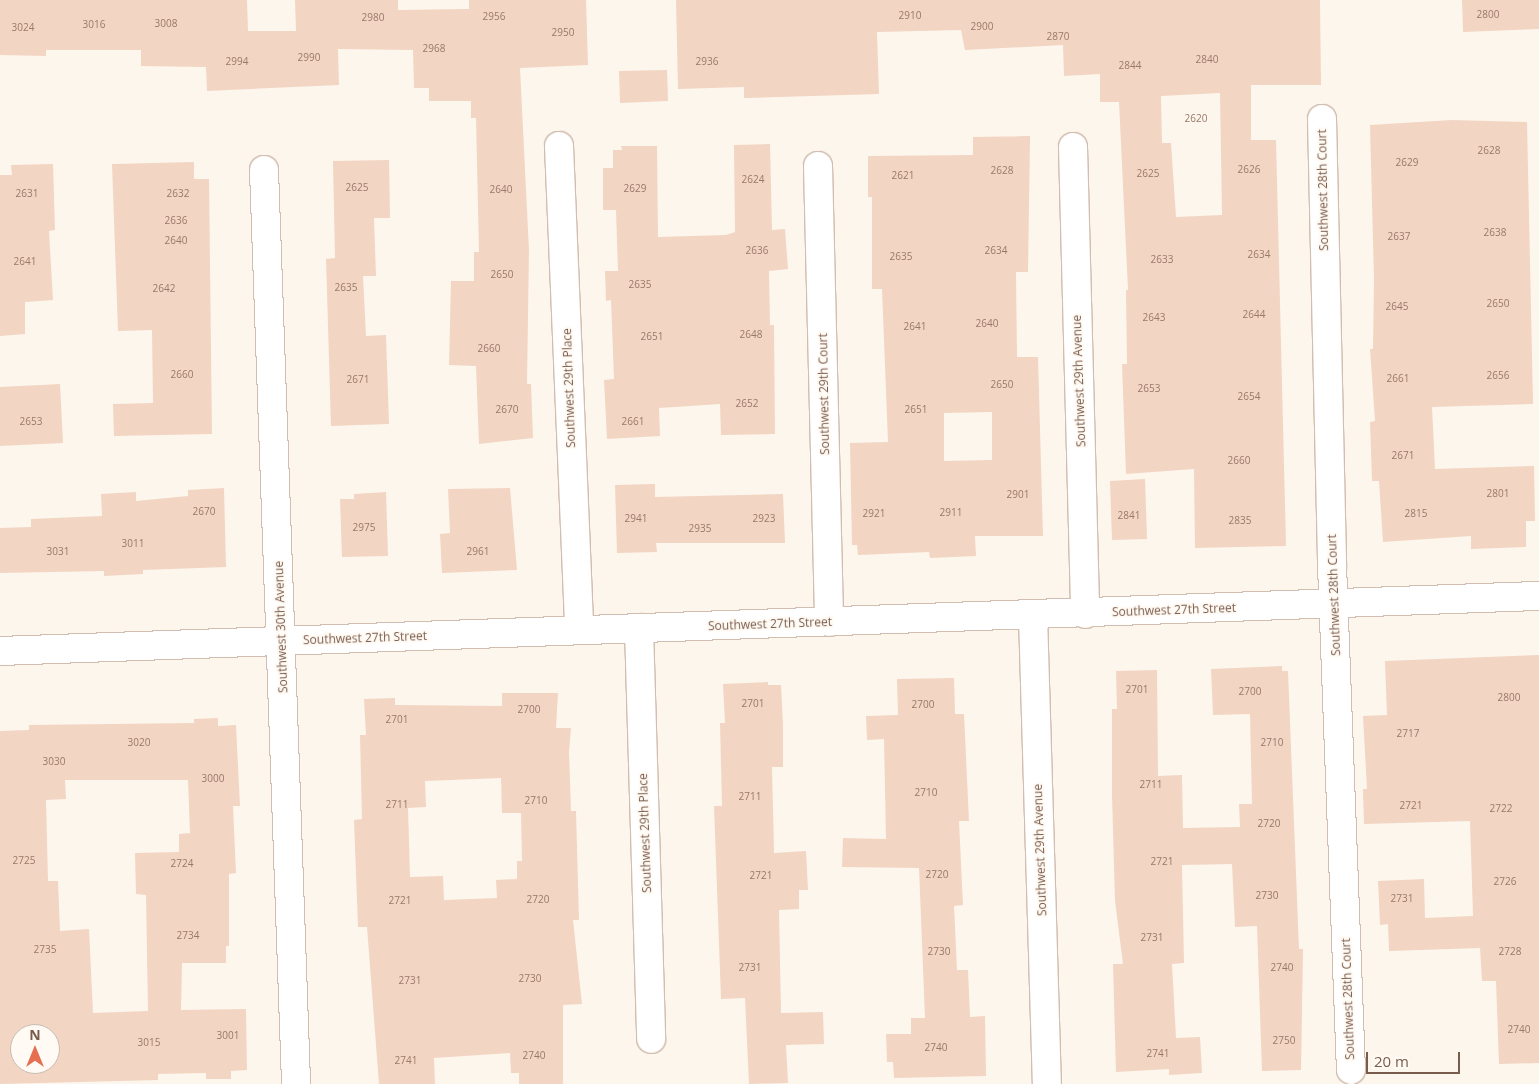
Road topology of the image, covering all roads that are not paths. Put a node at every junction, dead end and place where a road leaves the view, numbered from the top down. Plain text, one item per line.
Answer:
1 (1322, 120) dead end
2 (559, 146) dead end
3 (1073, 147) dead end
4 (818, 166) dead end
5 (264, 170) dead end
6 (1539, 596) edge
7 (1333, 604) junction
8 (1085, 614) junction
9 (1033, 616) junction
10 (829, 622) junction
11 (639, 628) junction
12 (578, 630) junction
13 (281, 640) junction
14 (0, 651) edge
15 (650, 1039) dead end
16 (1351, 1070) dead end
17 (296, 1084) edge
18 (1048, 1084) edge

1 - 7 street, Southwest 28th Court
2 - 12 street, Southwest 29th Place
3 - 8 street, Southwest 29th Avenue
4 - 10 street, Southwest 29th Court
5 - 13 street, Southwest 30th Avenue
6 - 7 street, Southwest 27th Street
7 - 8 street, Southwest 27th Street
7 - 16 street, Southwest 28th Court
8 - 9 street, Southwest 27th Street
9 - 10 street, Southwest 27th Street
9 - 18 street, Southwest 29th Avenue
10 - 11 street, Southwest 27th Street
11 - 12 street, Southwest 27th Street
11 - 15 street, Southwest 29th Place
12 - 13 street, Southwest 27th Street
13 - 14 street, Southwest 27th Street
13 - 17 street, Southwest 30th Avenue

